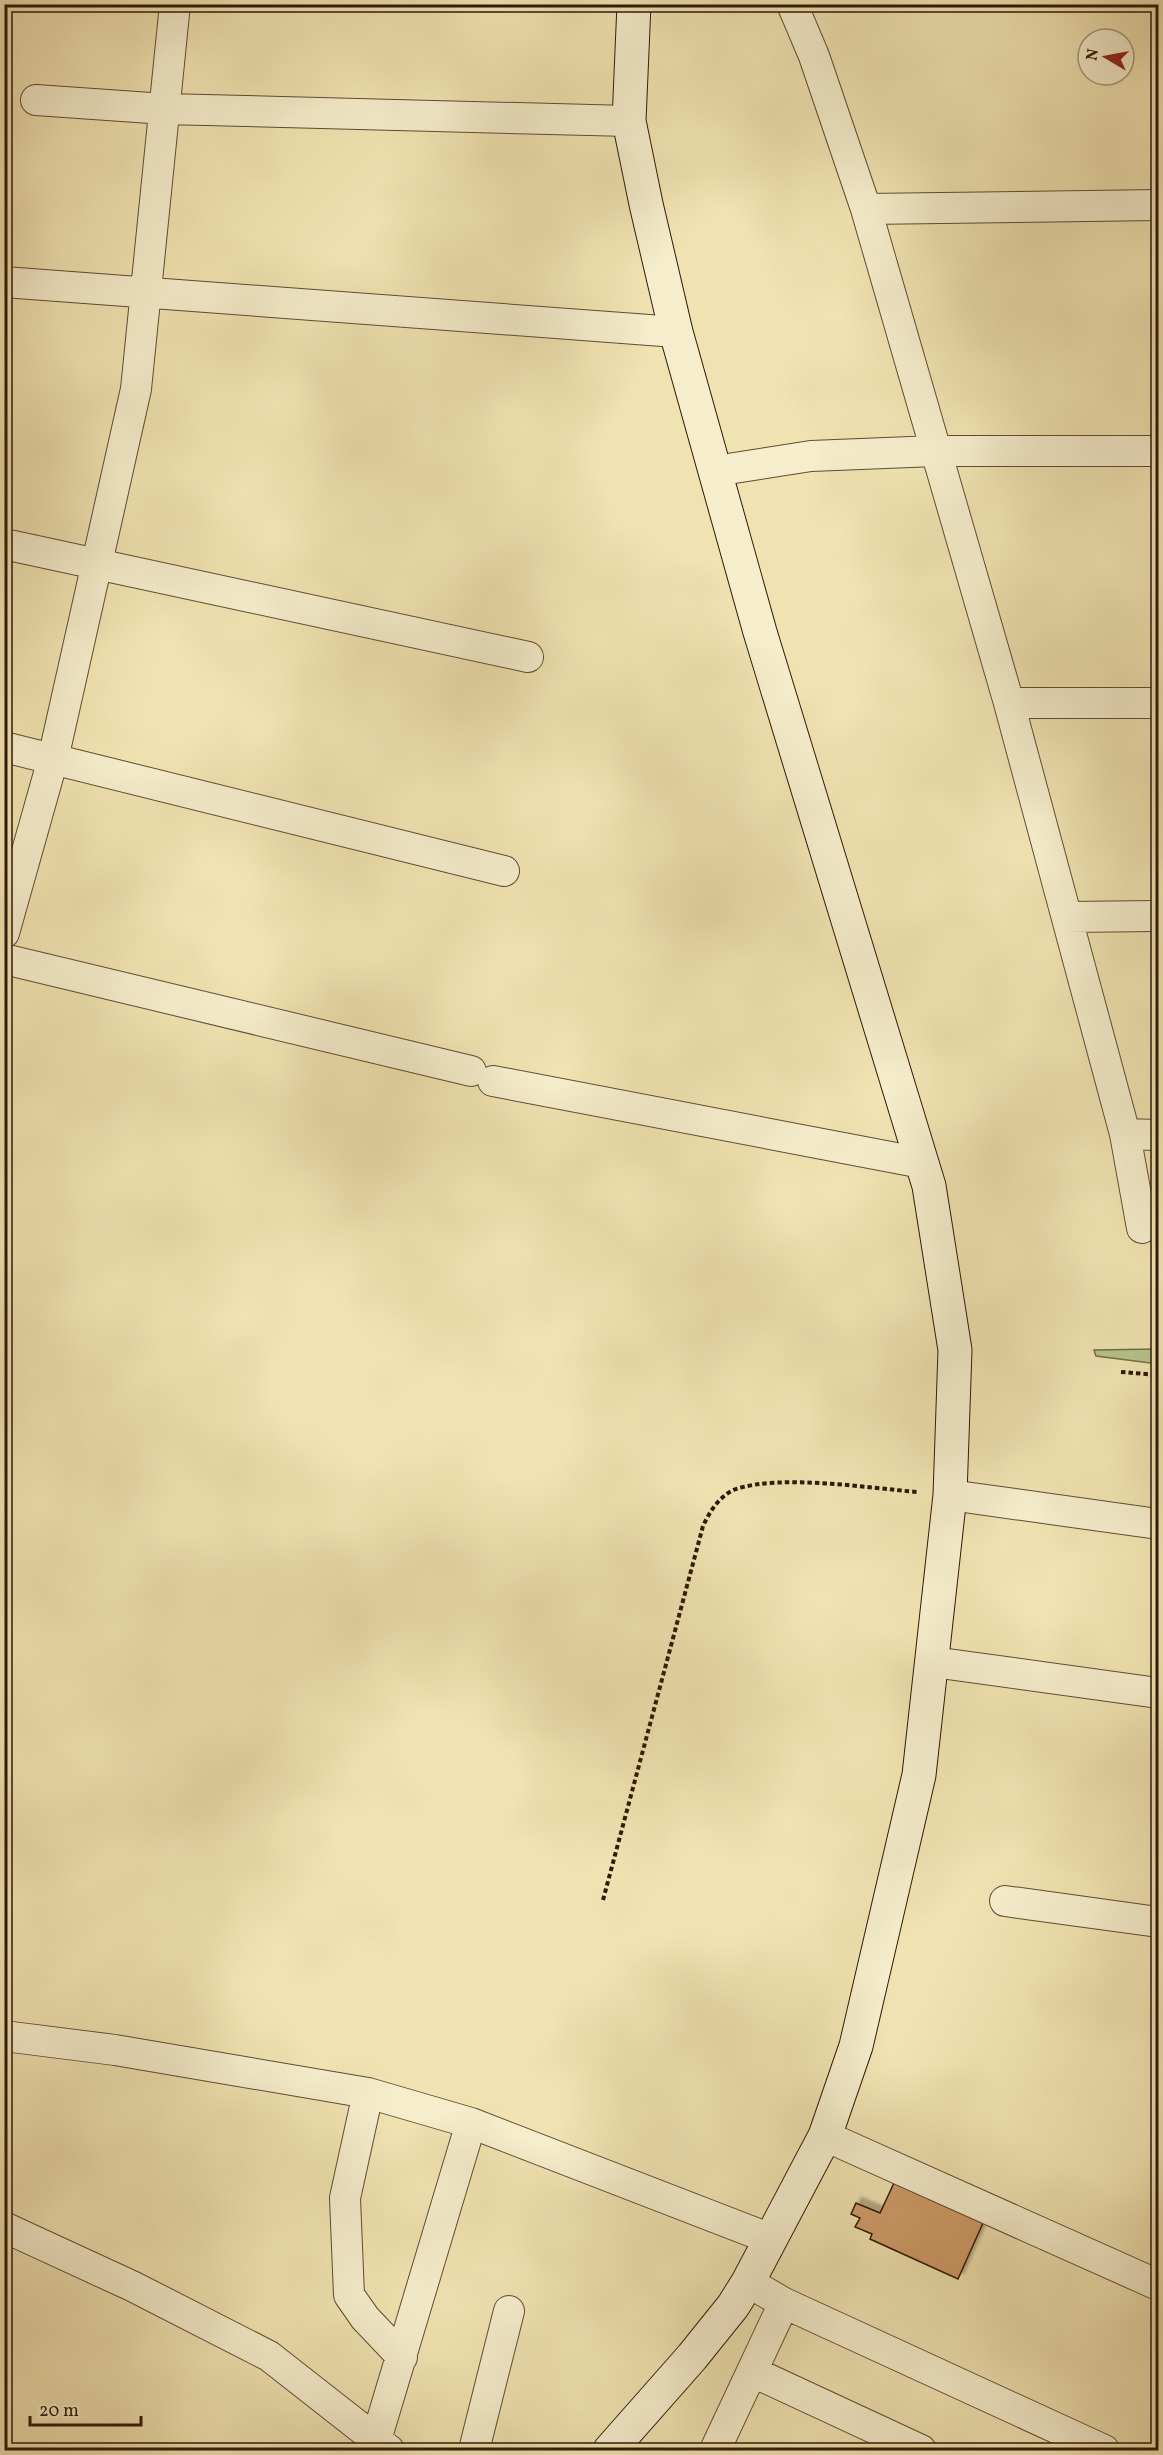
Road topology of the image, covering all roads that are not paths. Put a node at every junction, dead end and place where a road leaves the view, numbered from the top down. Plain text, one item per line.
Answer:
1 (175, 4) edge
2 (634, 4) edge
3 (792, 4) edge
4 (36, 100) dead end
5 (165, 110) junction
6 (629, 121) junction
7 (1158, 205) edge
8 (866, 209) junction
9 (4, 282) edge
10 (146, 291) junction
11 (676, 332) junction
12 (935, 451) junction
13 (1158, 451) edge
14 (715, 471) junction
15 (4, 544) edge
16 (97, 564) junction
17 (528, 657) dead end
18 (1010, 703) junction
19 (1158, 703) edge
20 (4, 747) edge
21 (53, 759) junction
22 (504, 872) dead end
23 (1158, 916) edge
24 (1066, 917) junction
25 (4, 933) edge
26 (4, 959) edge
27 (1125, 1134) junction
28 (1158, 1135) edge
29 (922, 1163) junction
30 (1142, 1228) dead end
31 (950, 1495) junction
32 (1158, 1524) edge
33 (933, 1662) junction
34 (1158, 1694) edge
35 (1005, 1901) dead end
36 (1158, 1922) edge
37 (4, 2036) edge
38 (368, 2092) junction
39 (471, 2123) junction
40 (825, 2136) junction
41 (4, 2227) edge
42 (771, 2238) junction
43 (748, 2282) junction
44 (1158, 2286) edge
45 (784, 2303) junction
46 (509, 2311) dead end
47 (402, 2357) junction
48 (753, 2372) junction
49 (383, 2445) edge
50 (474, 2451) edge
51 (610, 2451) edge
52 (715, 2451) edge
53 (921, 2451) edge
54 (1104, 2451) edge

1 - 5 street
2 - 6 main road
3 - 8 street
4 - 5 street
5 - 6 street
5 - 10 street
6 - 11 main road
7 - 8 street
8 - 12 street
9 - 10 street
10 - 11 street
10 - 16 street
11 - 14 main road
12 - 13 street
12 - 14 street
12 - 18 street
14 - 29 main road
15 - 16 street
16 - 17 street
16 - 21 street
18 - 19 street
18 - 24 street
20 - 21 street
21 - 22 street
21 - 25 street
23 - 24 street
24 - 27 street
26 - 29 street
27 - 28 street
27 - 30 street
29 - 31 main road
31 - 32 street
31 - 33 main road
33 - 34 street
33 - 40 main road
35 - 36 street
37 - 38 street
38 - 39 street
38 - 47 street
39 - 42 street
39 - 47 street
40 - 42 main road
40 - 44 street
41 - 49 street
42 - 43 main road
43 - 45 street
43 - 51 main road
45 - 48 street
45 - 54 street
46 - 50 street
47 - 49 street
48 - 52 street
48 - 53 street

